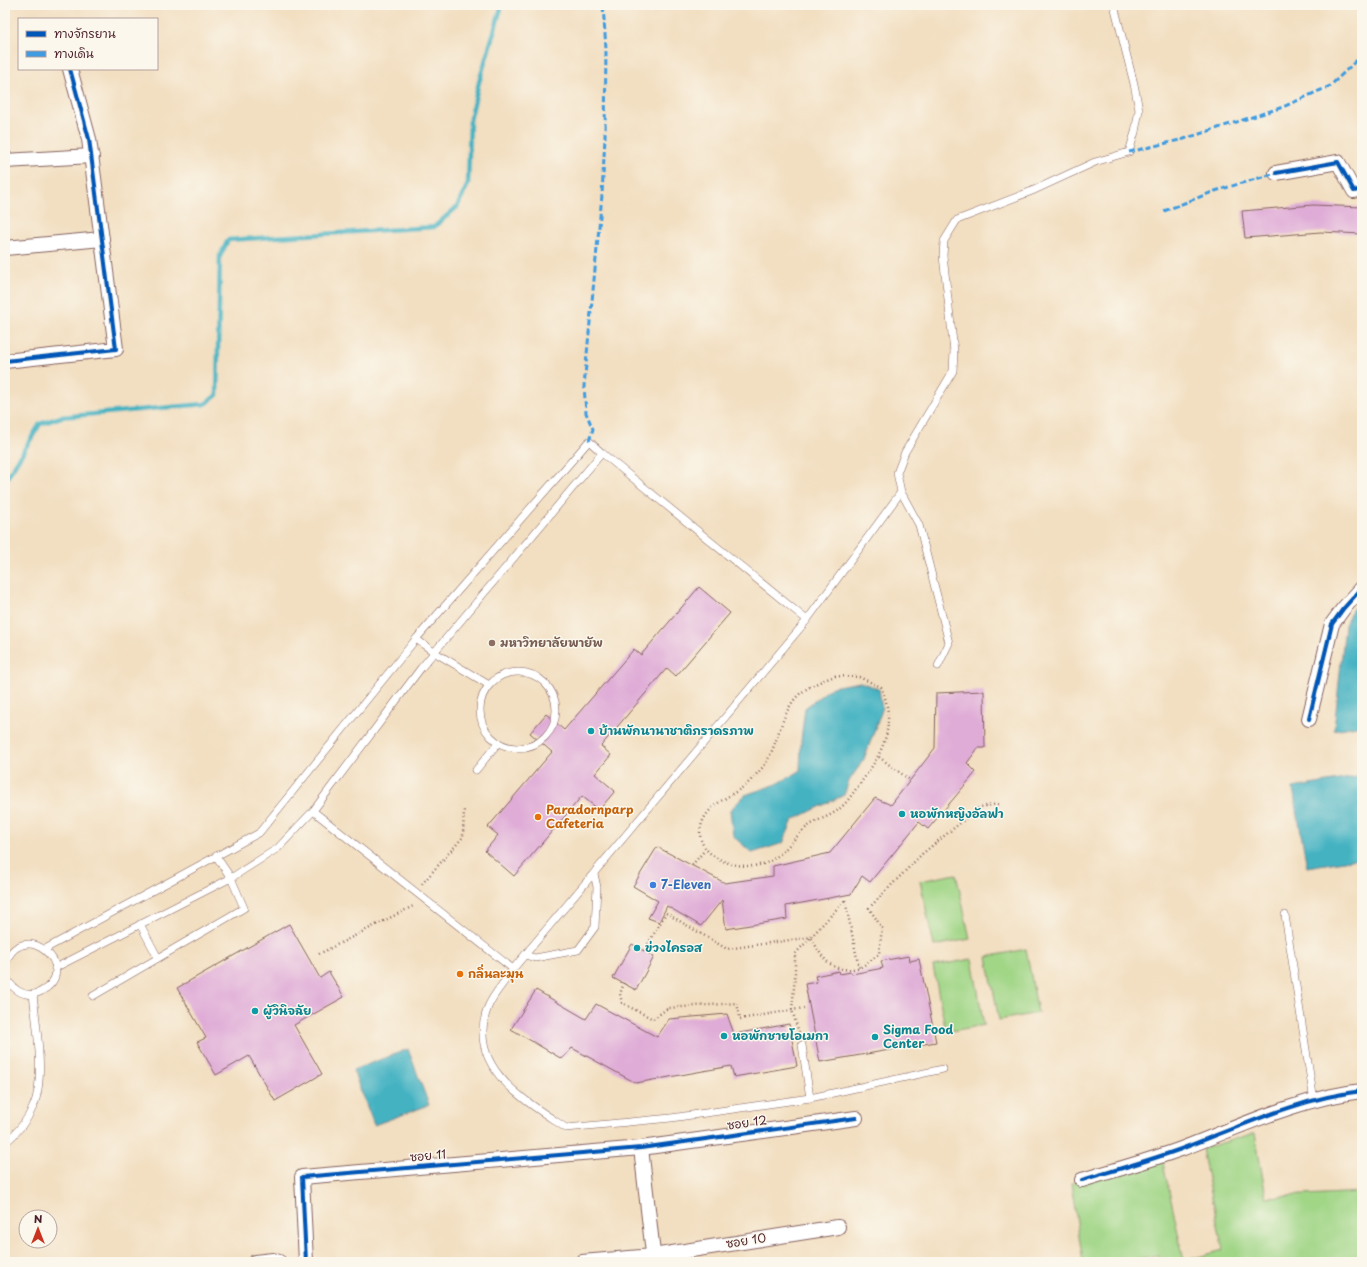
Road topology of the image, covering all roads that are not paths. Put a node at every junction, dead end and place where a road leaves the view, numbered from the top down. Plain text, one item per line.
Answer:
1 (1114, 5) edge
2 (70, 70) edge
3 (92, 156) junction
4 (5, 161) edge
5 (1276, 173) dead end
6 (1362, 189) edge
7 (102, 239) junction
8 (5, 248) edge
9 (5, 361) edge
10 (602, 453) junction
11 (901, 492) junction
12 (1362, 588) edge
13 (807, 620) junction
14 (416, 638) junction
15 (434, 652) junction
16 (938, 666) dead end
17 (489, 685) junction
18 (1309, 719) dead end
19 (498, 743) junction
20 (476, 770) dead end
21 (313, 811) junction
22 (216, 856) junction
23 (594, 874) junction
24 (230, 878) junction
25 (1285, 915) dead end
26 (140, 924) junction
27 (45, 949) junction
28 (525, 955) junction
29 (158, 958) junction
30 (6, 961) edge
31 (55, 968) junction
32 (513, 969) junction
33 (6, 977) edge
34 (33, 994) junction
35 (93, 996) dead end
36 (802, 1045) road end
37 (944, 1069) dead end
38 (1362, 1091) edge
39 (810, 1098) junction
40 (1314, 1101) junction
41 (856, 1118) dead end
42 (5, 1143) edge
43 (642, 1148) junction
44 (1082, 1180) dead end
45 (838, 1227) dead end
46 (653, 1259) edge
47 (255, 1262) edge
48 (279, 1262) edge
49 (306, 1262) edge
50 (582, 1262) edge

1 - 11 lane
2 - 3 street
3 - 4 street
3 - 7 street
5 - 6 street
7 - 8 street
7 - 9 street
10 - 13 lane
10 - 14 lane
10 - 15 lane
11 - 13 lane
11 - 16 lane
12 - 18 street
13 - 23 lane
14 - 15 lane
14 - 22 lane
15 - 17 lane
15 - 21 lane
17 - 19 lane
17 - 19 lane
19 - 20 lane
21 - 24 lane
21 - 32 lane
22 - 24 lane
22 - 27 lane
23 - 28 lane
23 - 28 lane
24 - 26 lane
24 - 29 lane
25 - 40 lane
26 - 29 lane
26 - 31 lane
27 - 30 lane
27 - 31 lane
28 - 32 lane
29 - 35 lane
31 - 34 lane
32 - 39 lane
33 - 34 lane
34 - 42 lane
36 - 39 lane
37 - 39 lane
38 - 40 street
40 - 44 street
41 - 43 street, ซอย 12
43 - 46 street
43 - 49 street, ซอย 11
45 - 46 street, ซอย 10
46 - 50 street, ซอย 10
47 - 48 street

